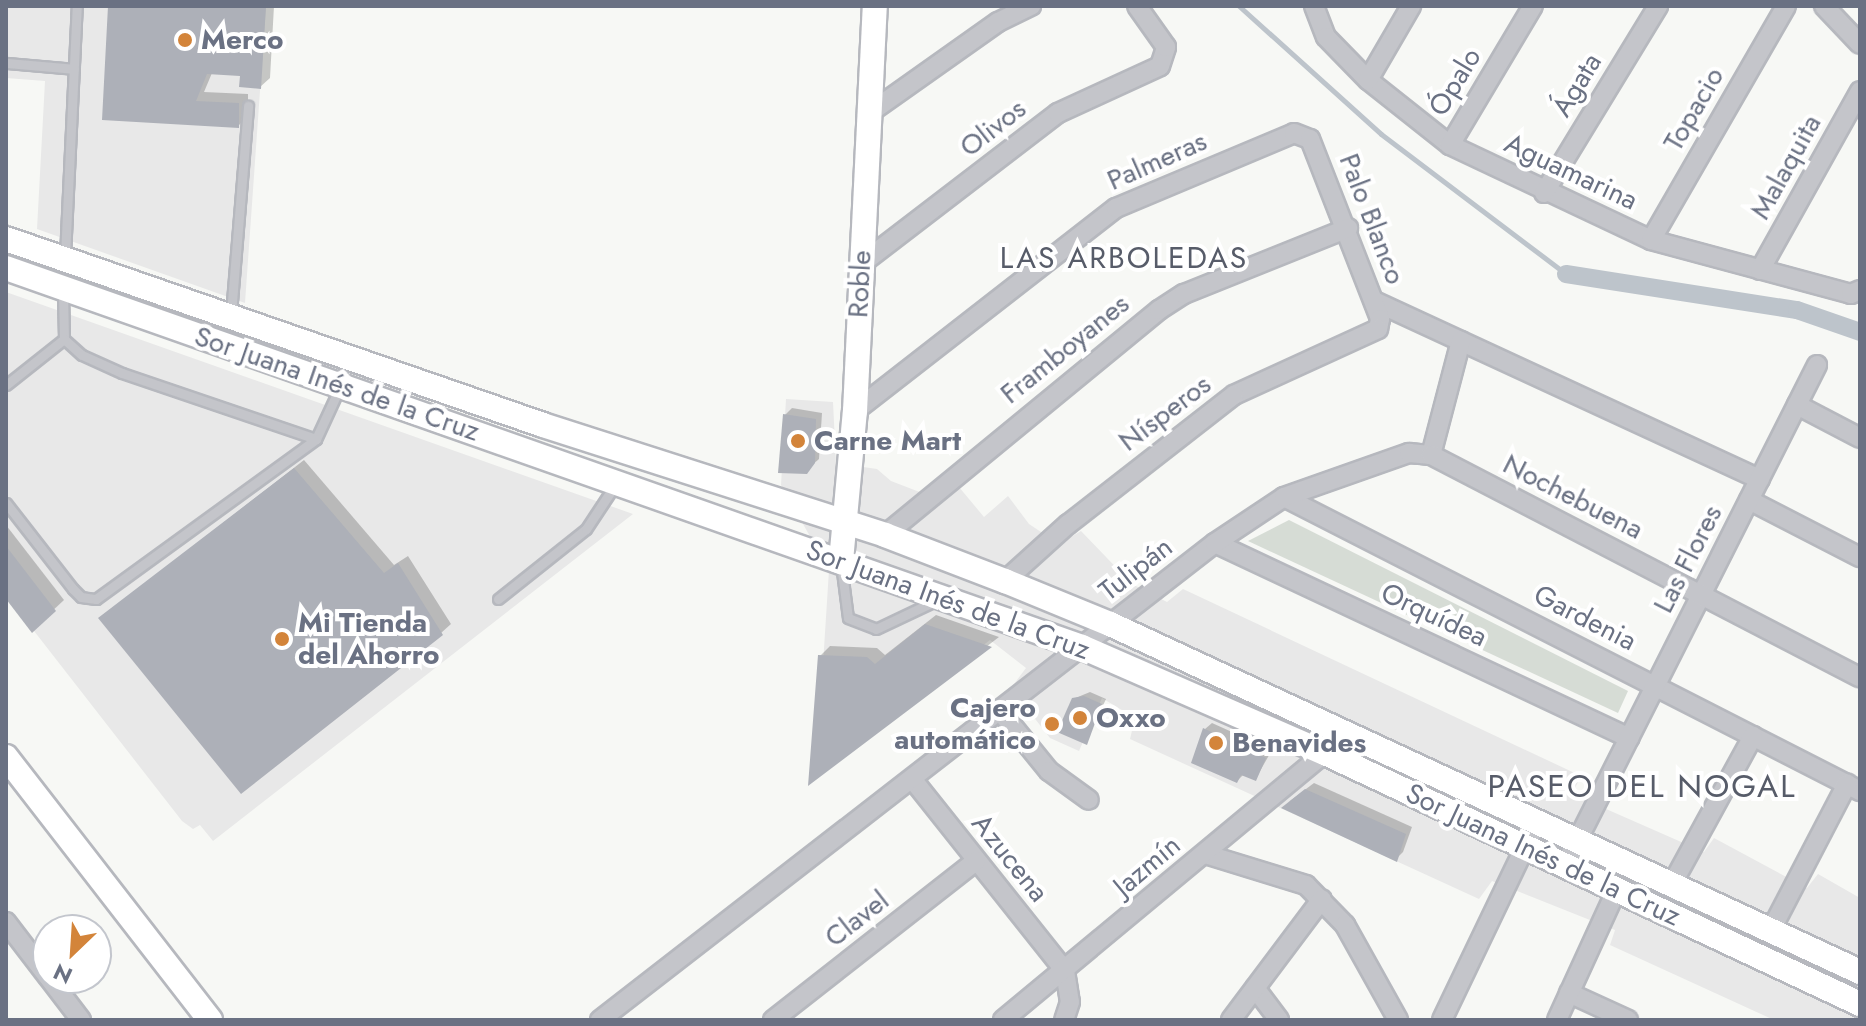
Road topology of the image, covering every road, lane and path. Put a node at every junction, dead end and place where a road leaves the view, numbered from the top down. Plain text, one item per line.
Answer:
1 (77, 6) edge
2 (875, 6) edge
3 (1031, 6) edge
4 (1137, 6) edge
5 (1314, 6) edge
6 (1411, 6) edge
7 (1533, 6) edge
8 (1658, 6) edge
9 (1786, 6) edge
10 (1824, 6) edge
11 (1860, 44) edge
12 (6, 63) edge
13 (74, 69) junction
14 (1368, 80) junction
15 (1860, 91) edge
16 (248, 106) dead end
17 (868, 114) junction
18 (1306, 136) joint
19 (1450, 145) junction
20 (1544, 193) junction
21 (1348, 228) junction
22 (6, 239) edge
23 (1651, 240) junction
24 (64, 259) junction
25 (861, 264) junction
26 (6, 268) edge
27 (1760, 270) junction
28 (63, 288) junction
29 (1857, 293) edge
30 (1374, 301) junction
31 (231, 317) junction
32 (1380, 325) joint
33 (64, 339) junction
34 (1461, 341) junction
35 (223, 344) junction
36 (1817, 365) dead end
37 (6, 385) edge
38 (340, 385) junction
39 (1797, 405) junction
40 (855, 411) junction
41 (1860, 438) edge
42 (316, 439) junction
43 (1431, 455) junction
44 (1760, 479) junction
45 (617, 482) junction
46 (1284, 497) junction
47 (1749, 500) junction
48 (6, 503) edge
49 (845, 522) junction
50 (885, 535) junction
51 (1215, 543) junction
52 (1860, 557) edge
53 (841, 561) junction
54 (1005, 581) junction
55 (1701, 595) junction
56 (945, 596) junction
57 (498, 599) dead end
58 (1110, 624) junction
59 (1082, 647) junction
60 (1860, 677) edge
61 (1656, 685) junction
62 (1243, 686) junction
63 (1001, 712) junction
64 (1231, 712) junction
65 (1753, 736) junction
66 (1629, 738) junction
67 (1325, 753) junction
68 (6, 757) edge
69 (913, 780) junction
70 (1854, 788) edge
71 (1089, 800) dead end
72 (1536, 824) junction
73 (1577, 842) junction
74 (1524, 846) junction
75 (1205, 854) junction
76 (976, 861) junction
77 (1565, 865) junction
78 (1671, 886) junction
79 (1617, 889) junction
80 (1322, 899) junction
81 (6, 922) edge
82 (1771, 930) junction
83 (32, 957) edge
84 (1065, 971) junction
85 (1860, 972) edge
86 (1255, 988) junction
87 (1569, 993) junction
88 (61, 994) edge
89 (1860, 1004) edge
90 (81, 1020) edge
91 (210, 1020) edge
92 (600, 1020) edge
93 (773, 1020) edge
94 (1003, 1020) edge
95 (1064, 1020) edge
96 (1231, 1020) edge
97 (1279, 1020) edge
98 (1398, 1020) edge
99 (1442, 1020) edge
100 (1557, 1020) edge
101 (1628, 1020) edge

1 - 13 lane
2 - 17 main road, Roble
3 - 17 street
4 - 25 street, Olivos
5 - 14 street, Aguamarina
6 - 14 street
7 - 19 street, Ópalo
8 - 20 street, Ágata
9 - 23 street, Topacio
10 - 11 street
12 - 13 lane
13 - 24 lane
14 - 19 street, Aguamarina
15 - 27 street, Malaquita
16 - 31 lane
17 - 25 main road, Roble
18 - 21 street, Palo Blanco
18 - 40 street, Palmeras
19 - 20 street, Aguamarina
20 - 23 street, Aguamarina
21 - 30 street, Palo Blanco
21 - 50 street, Framboyanes
22 - 24 main road, Sor Juana Inés de la Cruz
23 - 27 street, Aguamarina
24 - 31 main road, Sor Juana Inés de la Cruz
25 - 40 main road, Roble
26 - 28 main road, Sor Juana Inés de la Cruz
27 - 29 street, Aguamarina
28 - 33 lane
28 - 35 main road, Sor Juana Inés de la Cruz
30 - 32 street, Palo Blanco
30 - 34 street
31 - 35 main road
31 - 49 main road, Sor Juana Inés de la Cruz
32 - 54 street, Nísperos
33 - 37 lane
33 - 42 lane
34 - 43 street
34 - 44 street
35 - 38 main road, Sor Juana Inés de la Cruz
36 - 39 street, Las Flores
38 - 42 lane
38 - 45 main road, Sor Juana Inés de la Cruz
39 - 41 street
39 - 44 street, Las Flores
40 - 49 main road, Roble
42 - 48 lane
43 - 46 street, Tulipán
43 - 55 street, Nochebuena
44 - 47 street, Las Flores
45 - 53 main road, Sor Juana Inés de la Cruz
45 - 57 lane
46 - 51 street, Tulipán
46 - 61 street, Gardenia
47 - 52 street
47 - 55 street, Las Flores
49 - 50 main road, Sor Juana Inés de la Cruz
49 - 53 main road, Roble
50 - 54 main road, Sor Juana Inés de la Cruz
51 - 58 street, Tulipán
51 - 66 street, Orquídea
53 - 56 main road, Sor Juana Inés de la Cruz
53 - 56 lane
54 - 58 main road, Sor Juana Inés de la Cruz
55 - 60 street, Nochebuena
55 - 61 street, Las Flores
56 - 59 main road, Sor Juana Inés de la Cruz
58 - 59 street, Tulipán
58 - 62 main road, Sor Juana Inés de la Cruz
59 - 63 street, Tulipán
59 - 64 main road, Sor Juana Inés de la Cruz
61 - 65 street, Gardenia
61 - 66 street, Las Flores
62 - 64 main road
62 - 72 main road, Sor Juana Inés de la Cruz
63 - 69 street, Tulipán
63 - 71 street
64 - 67 main road, Sor Juana Inés de la Cruz
65 - 70 street, Gardenia
65 - 78 street
66 - 73 street, Las Flores
67 - 74 main road, Sor Juana Inés de la Cruz
67 - 75 street, Jazmín
68 - 91 main road
69 - 76 street, Azucena
69 - 92 street, Tulipán
70 - 82 street
72 - 73 main road, Sor Juana Inés de la Cruz
72 - 74 street
73 - 77 street, Las Flores
73 - 78 main road, Sor Juana Inés de la Cruz
74 - 77 main road, Sor Juana Inés de la Cruz
74 - 99 street
75 - 80 street
75 - 84 street, Jazmín
76 - 84 street, Azucena
76 - 93 street, Clavel
77 - 79 main road, Sor Juana Inés de la Cruz
78 - 82 main road, Sor Juana Inés de la Cruz
79 - 87 street
79 - 89 main road, Sor Juana Inés de la Cruz
80 - 86 street
80 - 98 street
81 - 83 street
82 - 85 main road, Sor Juana Inés de la Cruz
84 - 94 street, Jazmín
84 - 95 street
86 - 96 street
86 - 97 street
87 - 100 street
87 - 101 street
88 - 90 street

